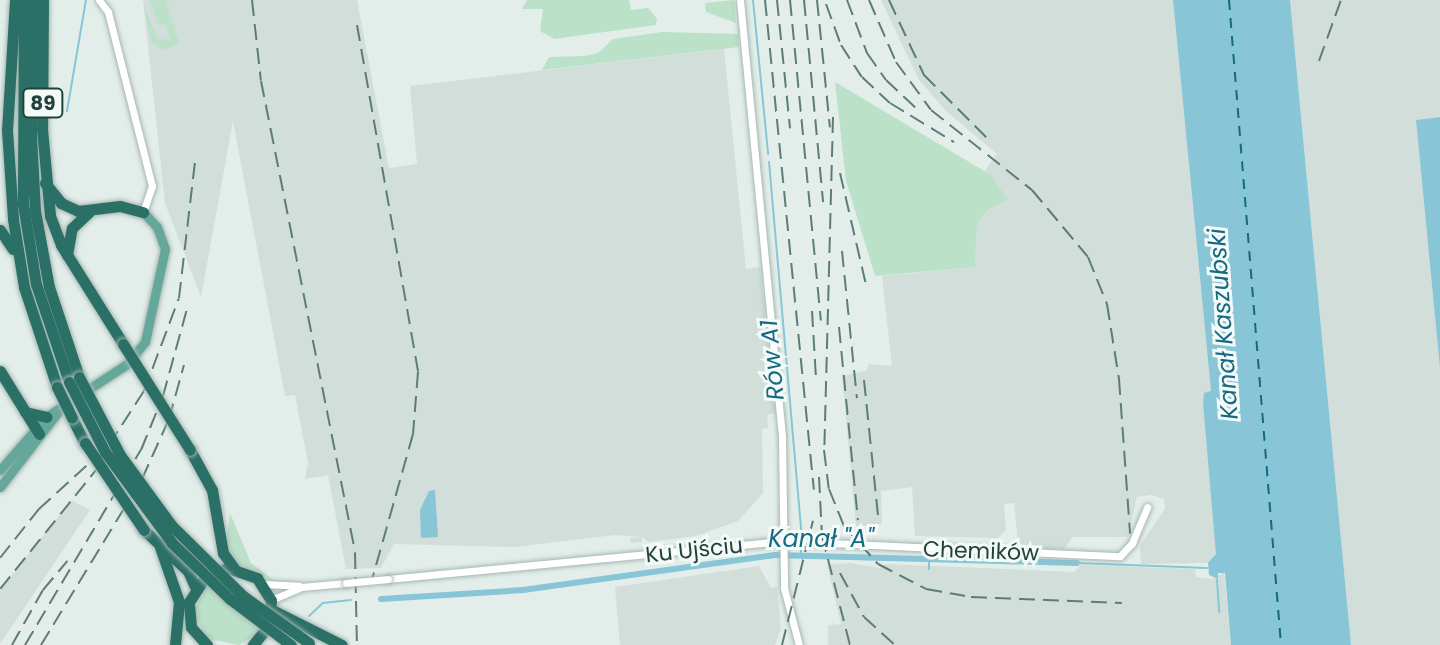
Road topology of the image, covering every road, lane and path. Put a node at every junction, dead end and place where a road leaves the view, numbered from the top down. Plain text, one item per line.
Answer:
1 (15, 0) edge
2 (24, 0) edge
3 (35, 0) edge
4 (43, 0) edge
5 (740, 0) edge
6 (100, 1) edge
7 (8, 160) junction
8 (0, 174) edge
9 (44, 181) junction
10 (89, 212) junction
11 (143, 212) junction
12 (0, 230) edge
13 (67, 255) junction
14 (17, 258) junction
15 (0, 371) edge
16 (74, 380) junction
17 (59, 409) junction
18 (25, 412) junction
19 (46, 417) junction
20 (36, 431) junction
21 (0, 470) edge
22 (0, 487) edge
23 (1147, 507) dead end
24 (785, 546) junction
25 (160, 547) junction
26 (234, 568) junction
27 (264, 584) junction
28 (195, 587) junction
29 (301, 587) junction
30 (272, 605) junction
31 (196, 638) edge
32 (256, 643) edge
33 (311, 644) edge
34 (175, 645) edge
35 (271, 645) edge
36 (291, 645) edge
37 (342, 645) edge
38 (799, 645) edge

1 - 7 highway, 89
2 - 16 highway
3 - 16 highway
4 - 9 highway, 89
5 - 24 street
6 - 11 street
7 - 8 highway
7 - 14 highway, 89
9 - 10 highway
9 - 13 highway, 89
10 - 11 highway
10 - 13 highway
11 - 17 main road
12 - 14 highway
13 - 26 highway, 89, bridge
14 - 25 highway, 89, bridge
15 - 18 highway
16 - 33 highway, bridge
16 - 36 highway, bridge
17 - 19 main road
17 - 20 main road
18 - 19 highway
18 - 20 highway
19 - 20 main road
20 - 21 main road
20 - 22 main road
23 - 24 street, Chemików
24 - 29 street, Ku Ujściu, bridge
24 - 38 street
25 - 28 highway
25 - 34 highway, 89
26 - 27 highway
26 - 28 highway
27 - 29 street, Ku Ujściu
27 - 30 highway
28 - 31 highway
29 - 30 street, Ku Ujściu
30 - 32 highway
30 - 37 highway
31 - 34 highway
32 - 35 highway

